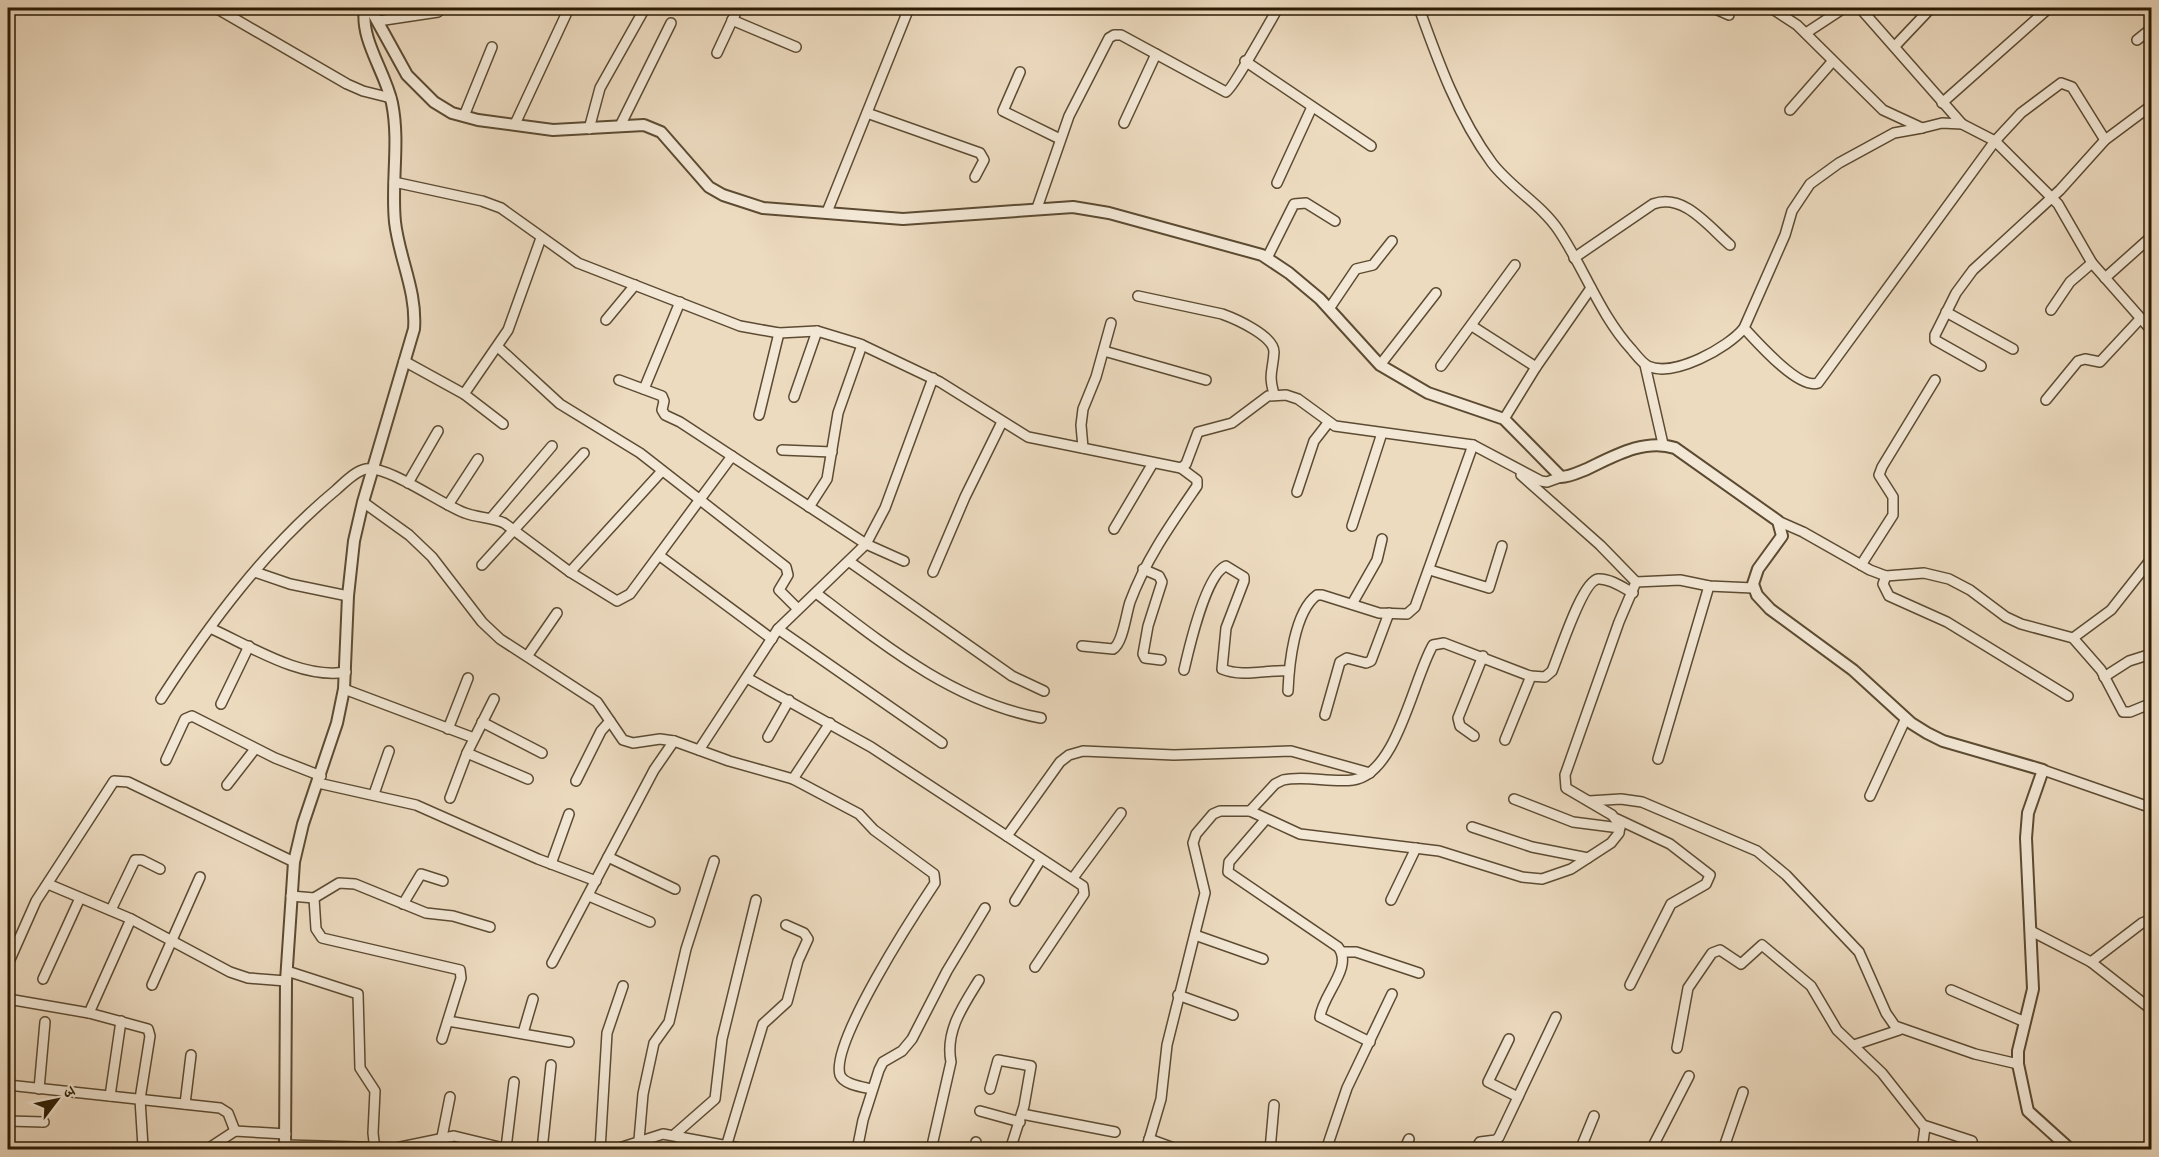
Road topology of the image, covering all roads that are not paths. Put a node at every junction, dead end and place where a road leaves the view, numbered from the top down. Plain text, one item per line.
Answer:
1 (216, 8) edge
2 (317, 8) edge
3 (366, 8) edge
4 (569, 8) edge
5 (645, 8) edge
6 (738, 8) edge
7 (909, 8) edge
8 (1278, 8) edge
9 (1419, 8) edge
10 (1713, 8) edge
11 (1775, 8) edge
12 (1844, 8) edge
13 (1860, 8) edge
14 (1931, 8) edge
15 (2049, 8) edge
16 (438, 12) dead end
17 (1729, 15) dead end
18 (732, 20) junction
19 (378, 21) junction
20 (671, 23) dead end
21 (2151, 28) edge
22 (1806, 33) junction
23 (2137, 40) dead end
24 (1895, 46) junction
25 (492, 47) dead end
26 (796, 47) dead end
27 (717, 53) dead end
28 (1156, 54) junction
29 (1245, 61) junction
30 (1832, 62) junction
31 (1020, 72) dead end
32 (390, 98) junction
33 (1942, 103) junction
34 (2151, 105) edge
35 (1312, 107) junction
36 (1790, 110) dead end
37 (867, 113) junction
38 (464, 116) junction
39 (1124, 123) dead end
40 (515, 124) junction
41 (1962, 124) junction
42 (620, 126) junction
43 (1922, 128) junction
44 (589, 129) junction
45 (1060, 139) junction
46 (2105, 140) junction
47 (1995, 141) junction
48 (1371, 146) dead end
49 (975, 177) dead end
50 (394, 182) junction
51 (1277, 183) dead end
52 (2052, 197) junction
53 (1037, 208) junction
54 (827, 212) junction
55 (1335, 221) dead end
56 (2151, 236) edge
57 (541, 238) junction
58 (1392, 241) dead end
59 (1730, 245) dead end
60 (1267, 258) junction
61 (1574, 258) junction
62 (2092, 263) junction
63 (1515, 265) dead end
64 (2104, 278) junction
65 (635, 285) junction
66 (1591, 288) junction
67 (1436, 292) dead end
68 (1138, 296) dead end
69 (680, 302) junction
70 (1329, 309) junction
71 (2051, 310) dead end
72 (1946, 312) junction
73 (2140, 319) junction
74 (606, 320) dead end
75 (1111, 323) dead end
76 (1472, 326) junction
77 (1744, 328) junction
78 (818, 330) junction
79 (2151, 332) edge
80 (779, 333) junction
81 (862, 345) junction
82 (498, 346) junction
83 (2013, 349) dead end
84 (1104, 351) junction
85 (404, 361) junction
86 (1380, 365) junction
87 (1645, 365) junction
88 (1441, 366) dead end
89 (1981, 366) dead end
90 (1536, 367) junction
91 (933, 378) junction
92 (619, 380) dead end
93 (1206, 380) dead end
94 (1935, 380) dead end
95 (644, 389) junction
96 (464, 394) junction
97 (1274, 394) junction
98 (794, 397) dead end
99 (2046, 400) dead end
100 (759, 415) dead end
101 (1504, 419) junction
102 (1002, 422) junction
103 (1328, 423) junction
104 (503, 424) dead end
105 (438, 431) dead end
106 (1382, 433) junction
107 (1663, 444) junction
108 (1473, 445) junction
109 (552, 446) dead end
110 (1083, 448) junction
111 (782, 450) dead end
112 (832, 452) junction
113 (584, 453) dead end
114 (732, 456) junction
115 (1498, 456) junction
116 (478, 459) dead end
117 (1153, 463) junction
118 (1181, 468) junction
119 (372, 469) junction
120 (662, 471) junction
121 (1561, 477) junction
122 (408, 483) junction
123 (1297, 492) dead end
124 (700, 501) junction
125 (363, 502) junction
126 (448, 505) junction
127 (809, 507) junction
128 (492, 517) junction
129 (1778, 521) junction
130 (1352, 526) dead end
131 (1114, 529) dead end
132 (513, 531) junction
133 (1382, 539) dead end
134 (866, 543) junction
135 (1502, 546) dead end
136 (660, 555) junction
137 (2151, 558) edge
138 (904, 561) dead end
139 (850, 562) junction
140 (482, 565) dead end
141 (1861, 565) junction
142 (1143, 568) junction
143 (1430, 570) junction
144 (255, 572) junction
145 (570, 572) junction
146 (933, 572) dead end
147 (1886, 576) junction
148 (1636, 582) junction
149 (1709, 586) junction
150 (1753, 588) junction
151 (816, 593) junction
152 (1633, 593) junction
153 (348, 596) junction
154 (1352, 604) junction
155 (797, 608) junction
156 (557, 613) dead end
157 (1389, 613) junction
158 (210, 628) junction
159 (778, 629) junction
160 (2073, 638) junction
161 (772, 639) junction
162 (249, 646) junction
163 (1082, 646) dead end
164 (2151, 651) edge
165 (528, 655) junction
166 (1483, 656) junction
167 (1161, 660) dead end
168 (1184, 670) dead end
169 (1289, 671) junction
170 (346, 672) junction
171 (1531, 676) junction
172 (2104, 677) junction
173 (468, 678) dead end
174 (747, 678) junction
175 (344, 689) junction
176 (1044, 691) dead end
177 (1288, 691) dead end
178 (2068, 696) dead end
179 (161, 699) dead end
180 (494, 699) dead end
181 (789, 700) junction
182 (2151, 703) edge
183 (221, 704) dead end
184 (1325, 715) dead end
185 (1041, 718) dead end
186 (1906, 718) junction
187 (610, 721) junction
188 (482, 722) junction
189 (830, 723) junction
190 (448, 729) junction
191 (768, 736) dead end
192 (1474, 736) dead end
193 (474, 738) junction
194 (1505, 740) dead end
195 (674, 741) junction
196 (942, 743) dead end
197 (255, 749) junction
198 (699, 750) junction
199 (388, 751) dead end
200 (467, 753) junction
201 (542, 753) dead end
202 (1658, 759) dead end
203 (166, 760) dead end
204 (2043, 770) junction
205 (1370, 773) junction
206 (528, 779) dead end
207 (793, 779) junction
208 (319, 780) junction
209 (576, 781) dead end
210 (227, 785) dead end
211 (374, 794) junction
212 (1870, 796) dead end
213 (450, 798) dead end
214 (1514, 799) dead end
215 (1589, 801) junction
216 (2151, 808) edge
217 (1250, 811) junction
218 (1121, 813) dead end
219 (569, 814) dead end
220 (1266, 819) junction
221 (1618, 824) junction
222 (1472, 826) dead end
223 (1007, 836) junction
224 (1416, 848) junction
225 (608, 857) junction
226 (1587, 858) junction
227 (1041, 859) junction
228 (714, 861) dead end
229 (294, 862) junction
230 (551, 864) junction
231 (160, 869) dead end
232 (200, 877) dead end
233 (1072, 878) junction
234 (443, 881) dead end
235 (597, 881) junction
236 (48, 884) junction
237 (675, 889) dead end
238 (291, 896) junction
239 (589, 896) junction
240 (80, 898) junction
241 (314, 898) junction
242 (756, 900) dead end
243 (1391, 900) dead end
244 (1015, 901) dead end
245 (403, 904) junction
246 (985, 908) dead end
247 (111, 910) junction
248 (131, 918) junction
249 (2151, 919) edge
250 (650, 922) dead end
251 (786, 925) dead end
252 (490, 927) dead end
253 (2031, 931) junction
254 (1195, 935) junction
255 (173, 940) junction
256 (1342, 952) junction
257 (1263, 959) dead end
258 (2091, 962) junction
259 (552, 963) dead end
260 (8, 964) edge
261 (1035, 967) dead end
262 (1419, 973) dead end
263 (286, 976) junction
264 (44, 979) dead end
265 (979, 980) dead end
266 (152, 985) dead end
267 (1630, 985) dead end
268 (623, 986) dead end
269 (1952, 990) dead end
270 (1178, 994) junction
271 (1392, 994) dead end
272 (8, 999) edge
273 (533, 999) dead end
274 (2151, 1010) edge
275 (89, 1013) junction
276 (1233, 1016) dead end
277 (1556, 1017) dead end
278 (121, 1021) junction
279 (448, 1021) junction
280 (45, 1022) dead end
281 (2025, 1022) junction
282 (1899, 1030) junction
283 (523, 1034) junction
284 (442, 1039) dead end
285 (1509, 1039) dead end
286 (569, 1042) dead end
287 (1370, 1042) junction
288 (1854, 1045) junction
289 (1677, 1048) dead end
290 (192, 1056) dead end
291 (2018, 1064) junction
292 (551, 1065) dead end
293 (1689, 1076) dead end
294 (514, 1082) dead end
295 (8, 1085) edge
296 (39, 1089) junction
297 (990, 1089) dead end
298 (1743, 1092) dead end
299 (110, 1095) junction
300 (870, 1095) junction
301 (450, 1097) dead end
302 (1518, 1097) junction
303 (140, 1099) junction
304 (185, 1104) junction
305 (1274, 1105) dead end
306 (980, 1111) dead end
307 (1594, 1116) dead end
308 (1021, 1118) junction
309 (8, 1121) edge
310 (44, 1122) dead end
311 (1925, 1127) junction
312 (235, 1131) junction
313 (1115, 1132) dead end
314 (678, 1136) junction
315 (442, 1137) junction
316 (1149, 1139) junction
317 (1409, 1139) dead end
318 (639, 1140) junction
319 (285, 1143) edge
320 (143, 1147) dead end
321 (726, 1147) junction
322 (1010, 1148) edge
323 (206, 1149) edge
324 (375, 1149) edge
325 (508, 1149) edge
326 (542, 1149) edge
327 (600, 1149) edge
328 (612, 1149) edge
329 (681, 1149) edge
330 (750, 1149) edge
331 (857, 1149) edge
332 (931, 1149) edge
333 (1146, 1149) edge
334 (1179, 1149) edge
335 (1270, 1149) edge
336 (1326, 1149) edge
337 (1404, 1149) edge
338 (1475, 1149) edge
339 (1580, 1149) edge
340 (1651, 1149) edge
341 (1723, 1149) edge
342 (1922, 1149) edge
343 (1974, 1149) edge
344 (2071, 1149) edge

1 - 32 street
2 - 3 street
3 - 19 street
3 - 32 street
4 - 40 street
5 - 44 street
6 - 18 street
7 - 37 street
8 - 29 street
9 - 61 street
10 - 17 street
11 - 22 street
12 - 22 street
13 - 24 street
14 - 24 street
15 - 33 street
16 - 19 street
18 - 26 street
18 - 27 street
19 - 38 street
20 - 42 street
21 - 23 street
22 - 30 street
24 - 33 street
25 - 38 street
28 - 29 street
28 - 39 street
28 - 45 street
29 - 35 street
30 - 36 street
30 - 43 street
31 - 45 street
32 - 50 street
33 - 41 street
34 - 46 street
35 - 48 street
35 - 51 street
37 - 49 street
37 - 54 street
38 - 40 street
40 - 44 street
41 - 43 street
41 - 47 street
42 - 44 street
42 - 54 street
43 - 77 street
45 - 53 street
46 - 47 street
46 - 52 street
47 - 52 street
47 - 77 street
50 - 57 street
50 - 85 street
52 - 62 street
52 - 72 street
53 - 54 street
53 - 60 street
55 - 60 street
56 - 64 street
57 - 65 street
57 - 82 street
58 - 70 street
59 - 61 street
60 - 70 street
61 - 66 street
62 - 64 street
62 - 71 street
63 - 76 street
64 - 73 street
65 - 69 street
65 - 74 street
66 - 87 street
66 - 90 street
67 - 86 street
68 - 97 street
69 - 80 street
69 - 95 street
70 - 86 street
72 - 83 street
72 - 89 street
73 - 79 street
73 - 99 street
75 - 84 street
76 - 88 street
76 - 90 street
77 - 87 street
78 - 80 street
78 - 81 street
78 - 98 street
80 - 100 street
81 - 91 street
81 - 112 street
82 - 96 street
82 - 120 street
84 - 93 street
84 - 110 street
85 - 96 street
85 - 119 street
86 - 101 street
87 - 107 street
90 - 101 street
91 - 102 street
91 - 134 street
92 - 95 street
94 - 141 street
95 - 114 street
96 - 104 street
97 - 103 street
97 - 118 street
101 - 121 street
102 - 110 street
102 - 146 street
103 - 106 street
103 - 123 street
105 - 122 street
106 - 108 street
106 - 130 street
107 - 121 street
107 - 129 street
108 - 115 street
108 - 143 street
109 - 128 street
110 - 117 street
111 - 112 street
112 - 127 street
113 - 132 street
114 - 124 street
114 - 127 street
115 - 121 street
115 - 148 street
116 - 126 street
117 - 118 street
117 - 131 street
118 - 142 street
119 - 122 street
119 - 125 street
119 - 144 street
120 - 124 street
120 - 145 street
122 - 126 street
124 - 136 street
124 - 155 street
125 - 153 street
125 - 165 street
126 - 128 street
127 - 134 street
128 - 132 street
129 - 141 street
129 - 150 street
132 - 140 street
132 - 145 street
133 - 154 street
134 - 138 street
134 - 139 street
135 - 143 street
136 - 145 street
136 - 161 street
137 - 160 street
139 - 151 street
139 - 176 street
141 - 147 street
142 - 163 street
142 - 167 street
143 - 157 street
144 - 153 street
144 - 158 street
147 - 160 street
147 - 178 street
148 - 149 street
148 - 152 street
149 - 150 street
149 - 202 street
150 - 186 street
151 - 155 street
151 - 185 street
152 - 171 street
152 - 215 street
153 - 170 street
154 - 157 street
154 - 169 street
155 - 159 street
156 - 165 street
157 - 184 street
158 - 162 street
158 - 179 street
159 - 161 street
159 - 196 street
160 - 172 street
161 - 174 street
162 - 170 street
162 - 183 street
164 - 172 street
165 - 187 street
166 - 171 street
166 - 192 street
166 - 205 street
168 - 169 street
169 - 177 street
170 - 175 street
171 - 194 street
172 - 182 street
173 - 190 street
174 - 181 street
174 - 198 street
175 - 190 street
175 - 208 street
180 - 188 street
181 - 189 street
181 - 191 street
186 - 204 street
186 - 212 street
187 - 195 street
187 - 209 street
188 - 193 street
188 - 201 street
189 - 207 street
189 - 223 street
190 - 193 street
193 - 200 street
195 - 198 street
195 - 225 street
197 - 203 street
197 - 208 street
197 - 210 street
198 - 207 street
199 - 211 street
200 - 206 street
200 - 213 street
204 - 216 street
204 - 253 street
205 - 217 street
205 - 223 street
207 - 300 street
208 - 211 street
208 - 229 street
211 - 230 street
214 - 221 street
215 - 221 street
215 - 282 street
217 - 220 street
217 - 254 street
218 - 233 street
219 - 230 street
220 - 224 street
220 - 256 street
221 - 226 street
221 - 267 street
222 - 226 street
223 - 227 street
224 - 226 street
224 - 243 street
225 - 235 street
225 - 237 street
227 - 233 street
227 - 244 street
228 - 318 street
229 - 236 street
229 - 238 street
230 - 235 street
231 - 247 street
232 - 255 street
233 - 261 street
234 - 245 street
235 - 239 street
236 - 240 street
236 - 260 street
238 - 241 street
238 - 263 street
239 - 250 street
239 - 259 street
240 - 247 street
240 - 264 street
241 - 245 street
241 - 279 street
242 - 314 street
245 - 252 street
246 - 300 street
247 - 248 street
248 - 255 street
248 - 275 street
249 - 258 street
251 - 321 street
253 - 258 street
253 - 281 street
254 - 257 street
254 - 270 street
255 - 263 street
255 - 266 street
256 - 262 street
256 - 287 street
258 - 274 street
263 - 319 street
263 - 324 street
265 - 332 street
268 - 327 street
269 - 281 street
270 - 276 street
270 - 316 street
271 - 287 street
272 - 275 street
273 - 283 street
275 - 278 street
277 - 302 street
278 - 299 street
278 - 303 street
279 - 283 street
279 - 284 street
280 - 296 street
281 - 291 street
282 - 288 street
282 - 291 street
283 - 286 street
285 - 302 street
287 - 336 street
288 - 289 street
288 - 311 street
290 - 304 street
291 - 344 street
292 - 326 street
293 - 340 street
294 - 325 street
295 - 296 street
296 - 299 street
297 - 308 street
298 - 341 street
299 - 303 street
300 - 331 street
301 - 315 street
302 - 338 street
303 - 304 street
303 - 320 street
304 - 312 street
305 - 335 street
306 - 308 street
307 - 339 street
308 - 313 street
308 - 322 street
309 - 310 street
311 - 342 street
311 - 343 street
312 - 319 street
312 - 323 street
314 - 318 street
314 - 321 street
314 - 329 street
315 - 324 street
315 - 325 street
316 - 333 street
316 - 334 street
317 - 337 street
318 - 328 street
319 - 324 street
321 - 330 street

